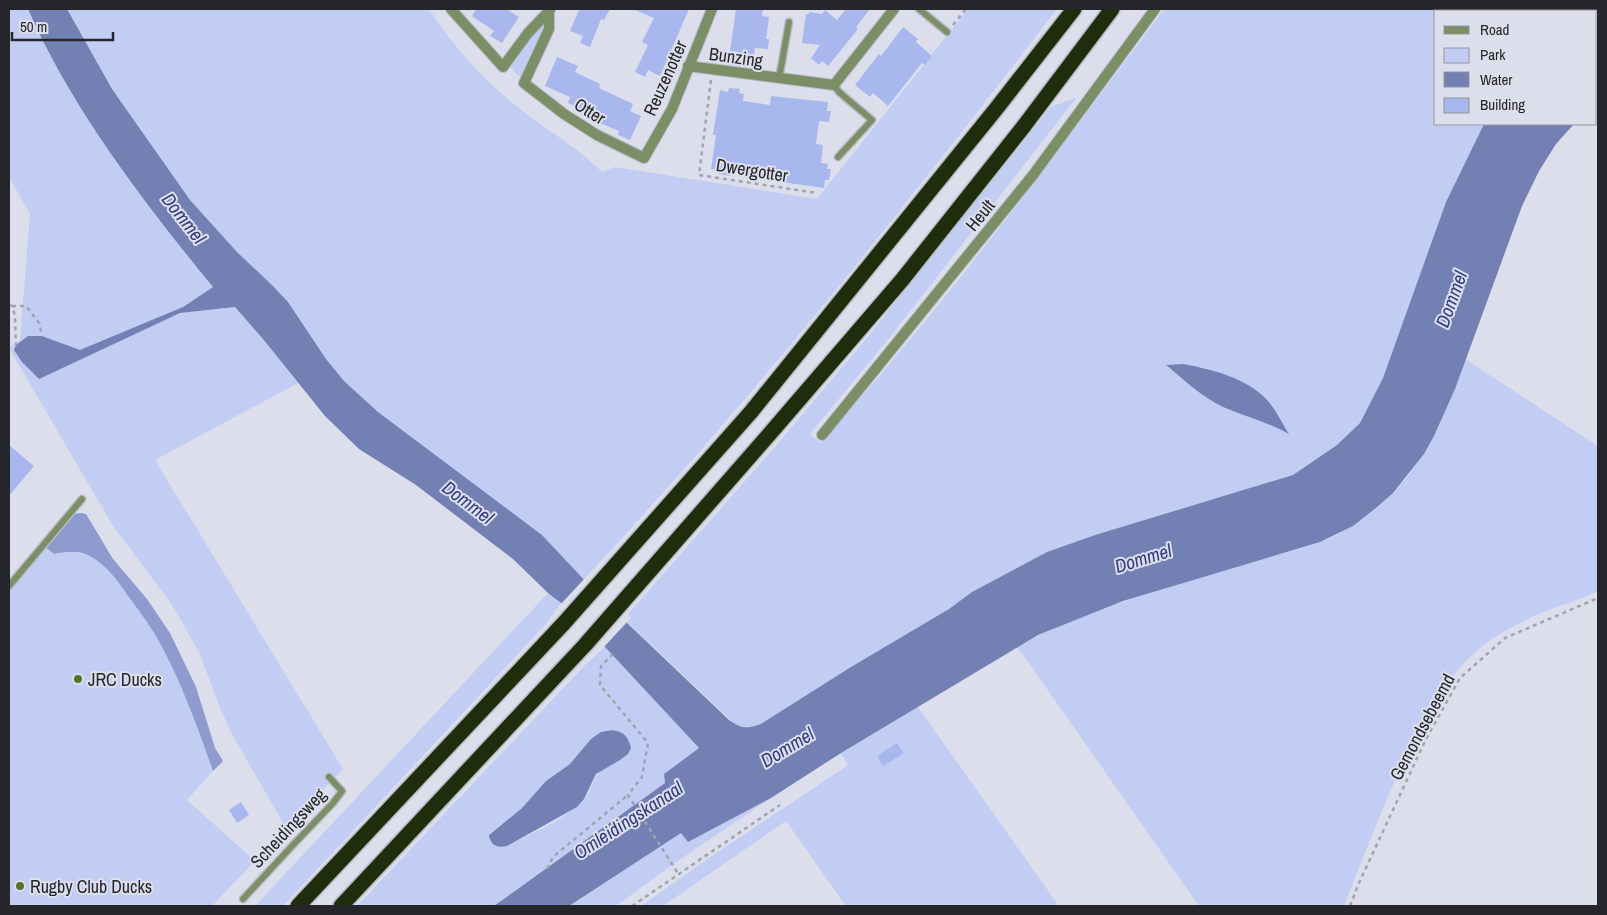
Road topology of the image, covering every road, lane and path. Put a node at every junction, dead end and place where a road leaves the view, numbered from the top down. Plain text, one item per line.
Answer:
1 (451, 9) edge
2 (712, 9) edge
3 (894, 9) edge
4 (919, 9) edge
5 (966, 9) edge
6 (1074, 9) edge
7 (1112, 9) edge
8 (1155, 9) edge
9 (550, 10) edge
10 (789, 22) dead end
11 (947, 32) joint
12 (688, 66) junction
13 (712, 70) junction
14 (779, 79) junction
15 (834, 85) junction
16 (838, 157) dead end
17 (644, 158) joint
18 (817, 193) dead end
19 (10, 305) edge
20 (42, 335) dead end
21 (16, 345) dead end
22 (822, 435) dead end
23 (82, 499) dead end
24 (9, 586) edge
25 (1598, 598) edge
26 (612, 654) dead end
27 (329, 777) dead end
28 (628, 795) junction
29 (780, 805) dead end
30 (547, 868) dead end
31 (679, 875) junction
32 (244, 899) dead end
33 (298, 906) edge
34 (342, 906) edge
35 (632, 906) edge
36 (1350, 906) edge

1 - 9 street
2 - 12 street, Reuzenotter
3 - 15 street
4 - 11 lane
5 - 11 path
6 - 33 highway
7 - 34 highway
8 - 22 street, Heult
9 - 17 street, Otter
10 - 14 lane, Bunzing
12 - 13 street, Bunzing
12 - 17 street, Reuzenotter
13 - 14 street, Bunzing
13 - 18 path, Dwergotter
14 - 15 street, Bunzing
15 - 16 lane
19 - 20 path
19 - 21 path
23 - 24 lane
25 - 36 path, Gemondsebeemd
26 - 28 path
27 - 32 lane, Scheidingsweg
28 - 30 path
28 - 31 path
29 - 31 path
31 - 35 path

